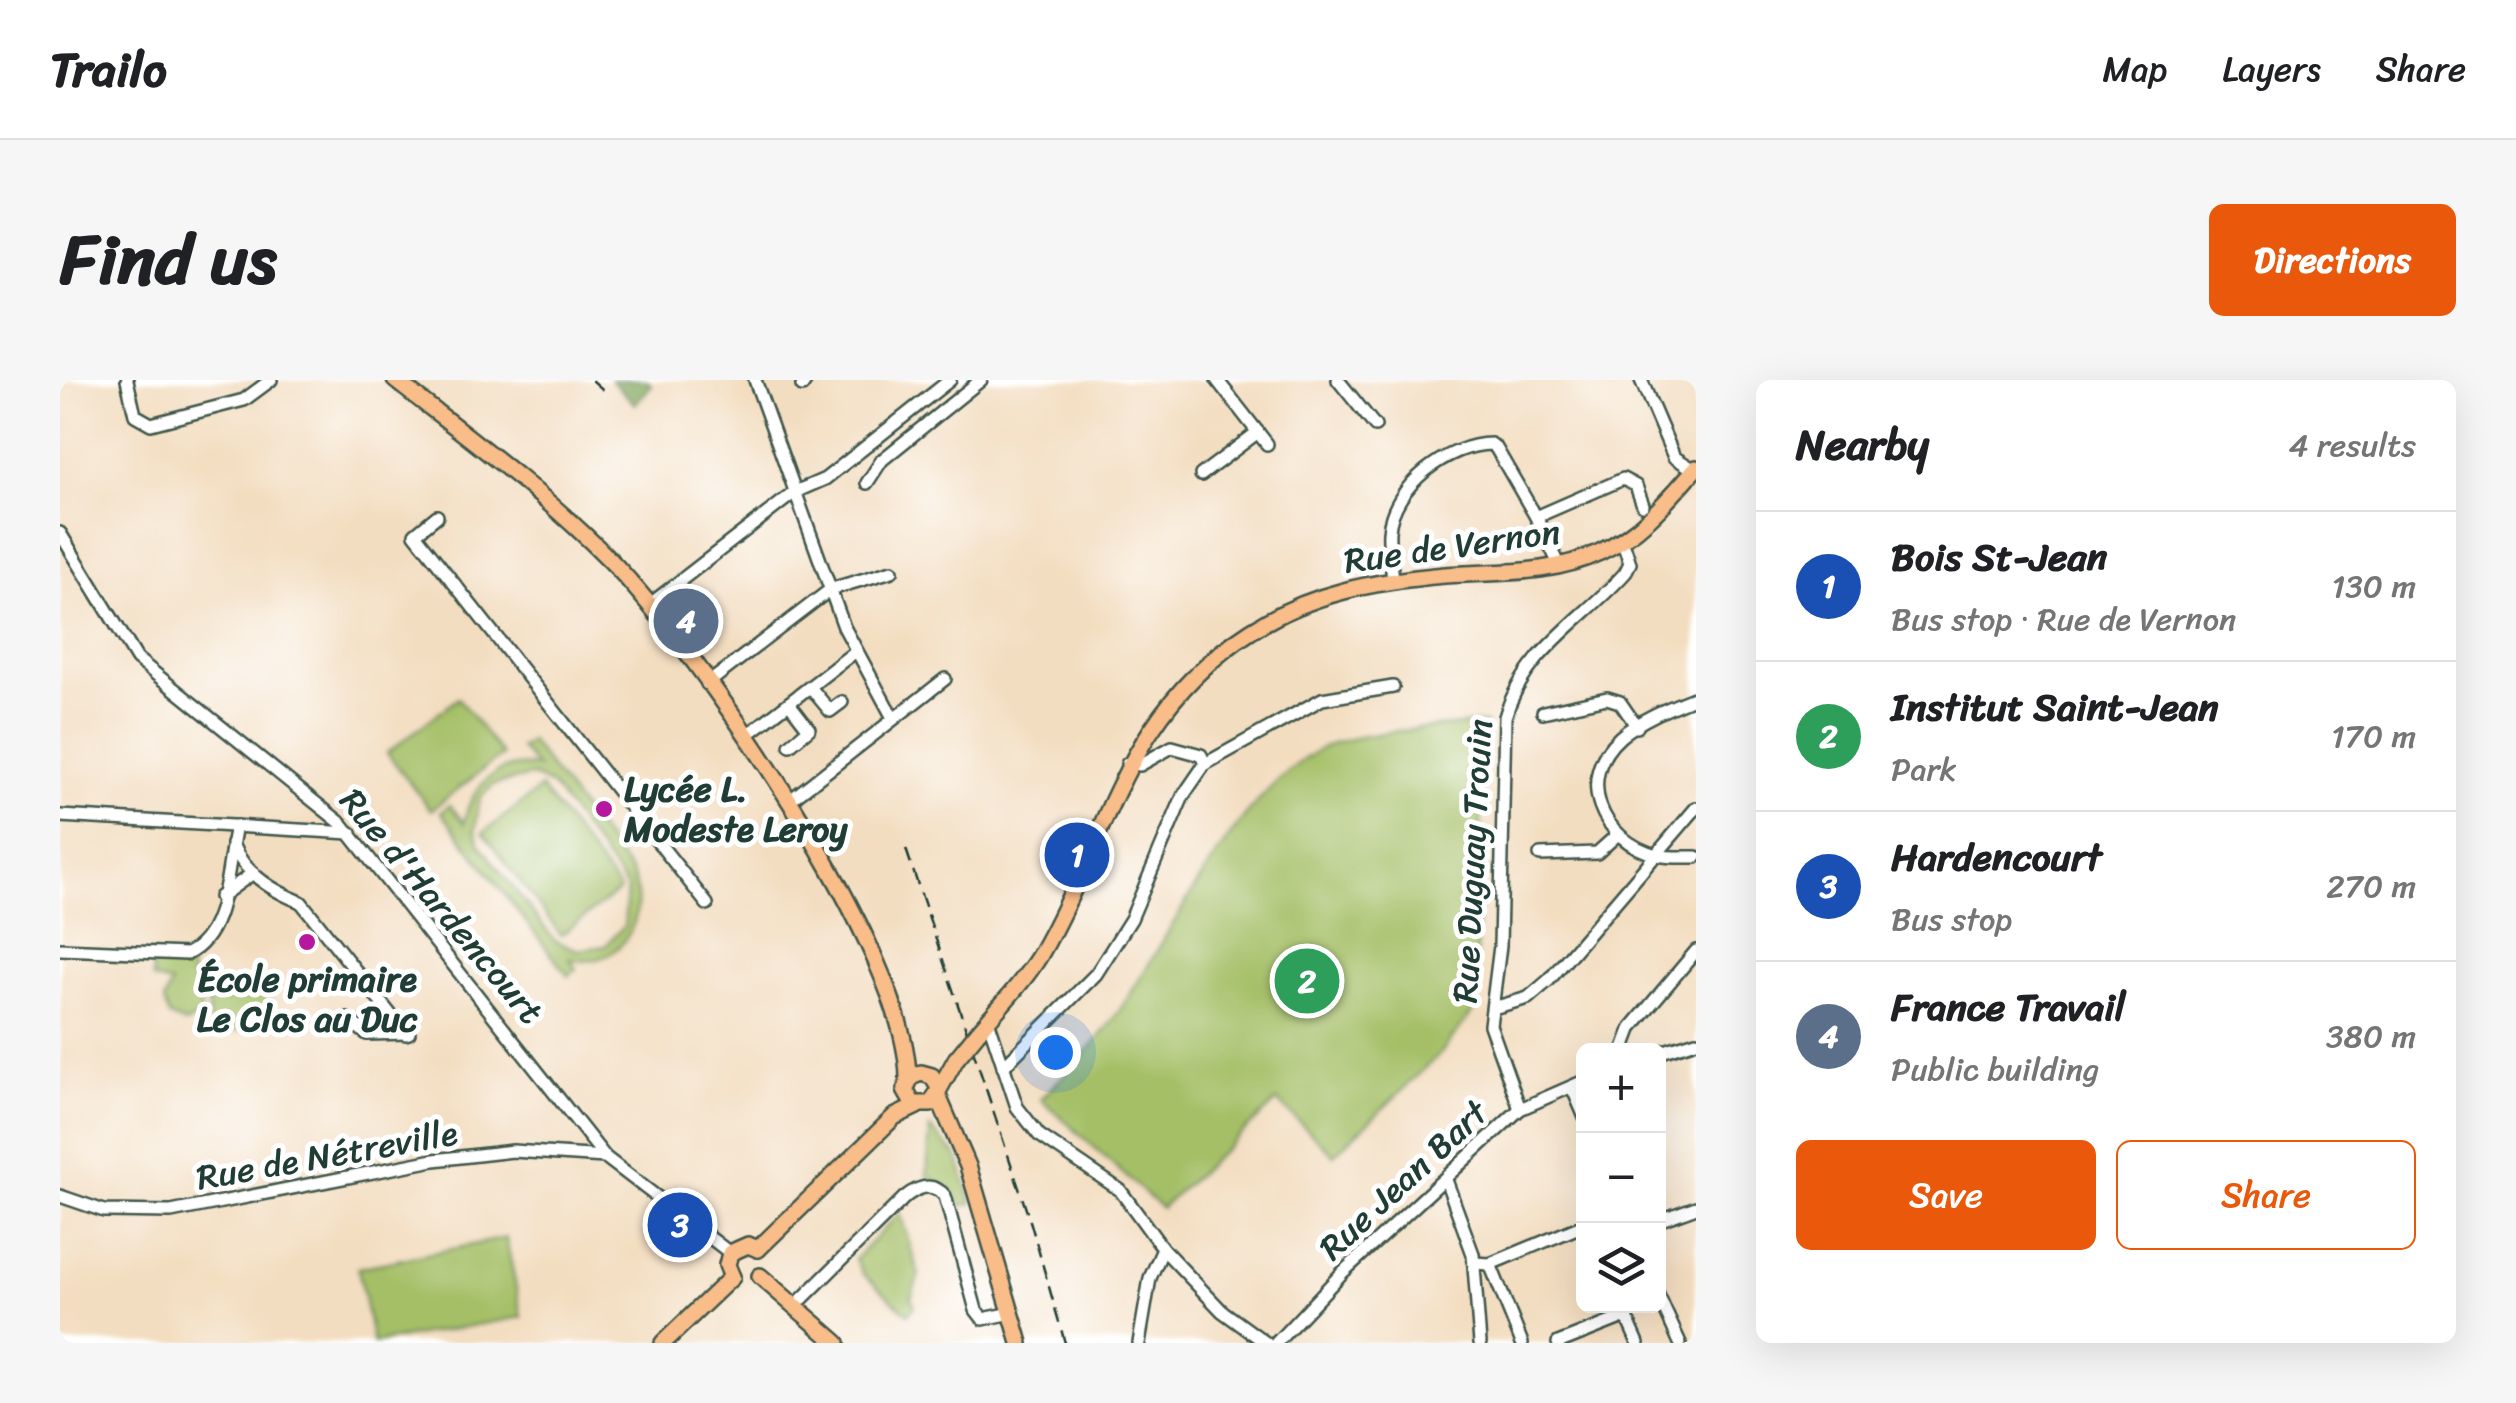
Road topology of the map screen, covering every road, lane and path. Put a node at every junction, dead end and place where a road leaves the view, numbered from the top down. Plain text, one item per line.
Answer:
1 (127, 380) edge
2 (271, 380) edge
3 (395, 380) edge
4 (755, 380) edge
5 (950, 380) edge
6 (981, 380) edge
7 (1216, 380) edge
8 (1338, 380) edge
9 (1641, 380) edge
10 (1376, 426) dead end
11 (1258, 432) junction
12 (1267, 444) dead end
13 (1696, 470) edge
14 (1201, 475) dead end
15 (867, 483) dead end
16 (795, 492) junction
17 (1643, 504) dead end
18 (437, 516) dead end
19 (1536, 517) junction
20 (60, 533) edge
21 (1622, 539) junction
22 (66, 550) edge
23 (1560, 566) junction
24 (892, 571) dead end
25 (1393, 581) junction
26 (830, 589) junction
27 (649, 605) junction
28 (856, 651) junction
29 (945, 678) dead end
30 (708, 684) junction
31 (810, 687) junction
32 (1393, 687) dead end
33 (1696, 697) edge
34 (842, 702) dead end
35 (790, 703) junction
36 (1543, 712) dead end
37 (893, 718) junction
38 (1637, 727) junction
39 (746, 736) junction
40 (790, 745) dead end
41 (1127, 764) junction
42 (1205, 764) junction
43 (789, 801) junction
44 (1696, 808) edge
45 (60, 816) edge
46 (236, 826) junction
47 (351, 833) junction
48 (1617, 835) junction
49 (232, 844) junction
50 (1656, 855) junction
51 (1540, 856) dead end
52 (1696, 857) edge
53 (254, 874) junction
54 (220, 897) junction
55 (708, 904) dead end
56 (60, 948) edge
57 (1696, 950) edge
58 (1493, 1008) junction
59 (347, 1018) dead end
60 (983, 1026) junction
61 (1696, 1040) edge
62 (1626, 1043) edge
63 (1666, 1050) edge
64 (1003, 1067) junction
65 (1576, 1085) edge
66 (923, 1090) junction
67 (1520, 1109) junction
68 (606, 1157) junction
69 (1446, 1180) junction
70 (60, 1196) edge
71 (1696, 1208) edge
72 (1666, 1218) edge
73 (1576, 1228) edge
74 (758, 1249) junction
75 (1162, 1249) junction
76 (730, 1252) junction
77 (1474, 1263) junction
78 (1490, 1264) junction
79 (760, 1276) junction
80 (732, 1277) junction
81 (794, 1306) junction
82 (1666, 1312) edge
83 (1012, 1313) junction
84 (1620, 1313) edge
85 (1625, 1313) edge
86 (663, 1343) edge
87 (837, 1343) edge
88 (1020, 1343) edge
89 (1139, 1343) edge
90 (1266, 1343) edge
91 (1276, 1343) edge
92 (1480, 1343) edge
93 (1522, 1343) edge
94 (1558, 1343) edge
95 (1638, 1343) edge
96 (1680, 1343) edge

1 - 2 street
3 - 27 main road
4 - 16 street
5 - 16 street
6 - 15 street
7 - 11 street
8 - 10 street
9 - 13 street
11 - 12 street
11 - 14 street
13 - 21 main road, Rue de Vernon
16 - 26 street
16 - 27 street
17 - 19 street
18 - 55 street
19 - 23 street
19 - 25 street
20 - 22 street, Rue d'Hardencourt
21 - 23 main road, Rue de Vernon
21 - 58 street, Rue Duguay Trouin
22 - 47 street, Rue d'Hardencourt
23 - 25 main road, Rue de Vernon
24 - 26 street
25 - 41 main road, Rue de Vernon
26 - 28 street
26 - 30 street
27 - 30 main road
28 - 31 street
28 - 37 street
29 - 37 street
30 - 39 main road
31 - 34 street
31 - 35 street
32 - 42 street
33 - 38 street
35 - 39 street
35 - 40 street
36 - 38 street
37 - 43 street
38 - 48 street
39 - 43 main road
41 - 42 street
41 - 60 main road, Rue de Vernon
42 - 64 street
43 - 66 main road
44 - 50 street
45 - 46 street
46 - 47 street
46 - 49 street
47 - 68 street, Rue d'Hardencourt
48 - 50 street
48 - 51 street
49 - 53 street
49 - 54 street
50 - 52 street
50 - 58 street
53 - 54 street
53 - 59 street
54 - 56 street
57 - 62 street
58 - 67 street, Rue Duguay Trouin
60 - 64 street
60 - 66 main road, Rue de Vernon, bridge
61 - 63 street
64 - 75 street
65 - 67 street, Rue Jean Bart
66 - 74 main road, Rue de Vernon
66 - 83 main road
67 - 69 street, Rue Jean Bart
68 - 70 street, Rue de Nétreville
68 - 76 street, Rue d'Hardencourt
69 - 77 street
69 - 91 street, Rue Jean Bart
71 - 72 street
73 - 78 street
74 - 76 main road
74 - 79 main road
75 - 89 street
75 - 90 street
76 - 80 main road
77 - 78 street
77 - 92 street
78 - 93 street
79 - 80 main road
79 - 81 main road
80 - 86 main road
81 - 83 street
81 - 87 main road
82 - 96 street
83 - 88 main road
84 - 94 street
85 - 95 street

